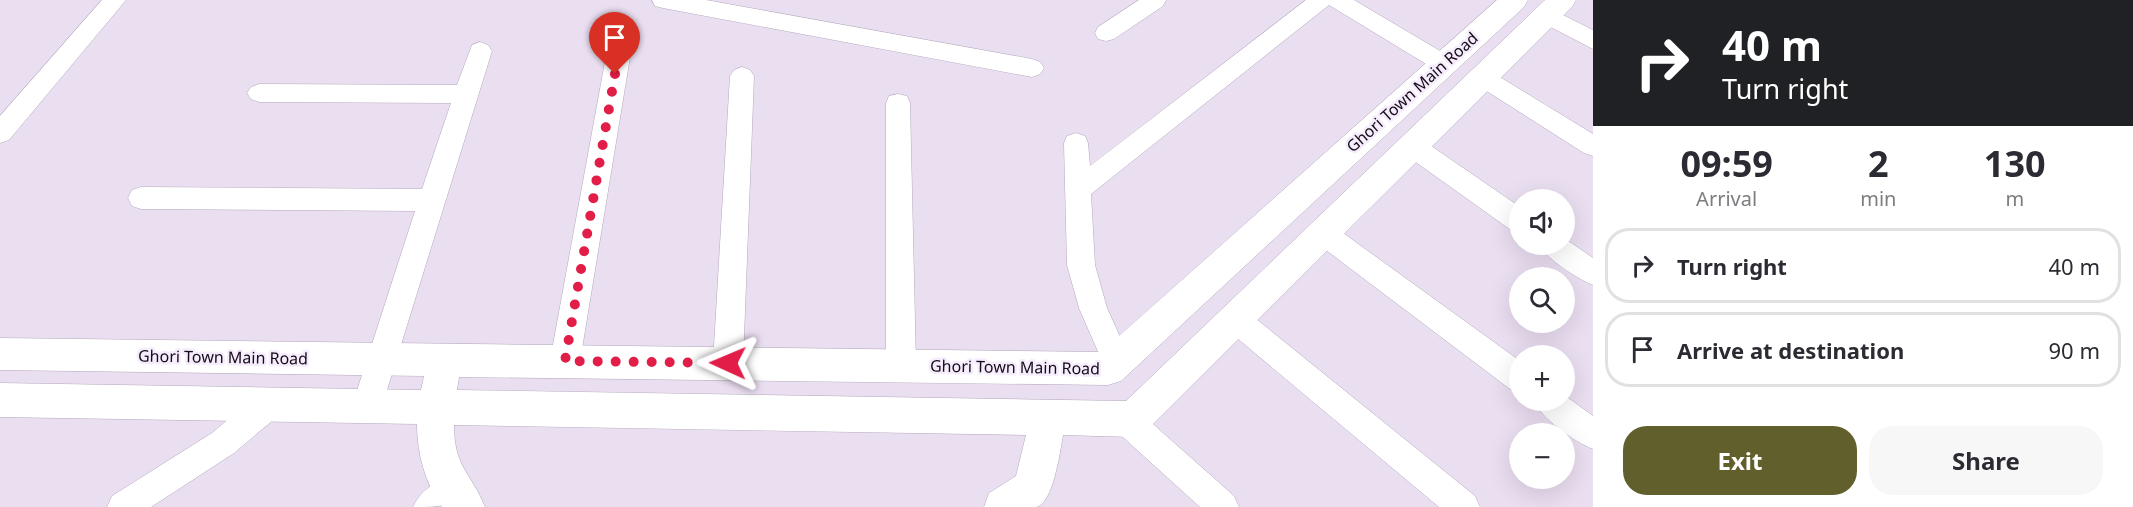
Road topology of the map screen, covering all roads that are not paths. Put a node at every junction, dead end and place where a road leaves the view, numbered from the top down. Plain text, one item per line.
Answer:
1 (115, 0) edge
2 (663, 0) edge
3 (1155, 0) edge
4 (1321, 0) edge
5 (1336, 0) edge
6 (1512, 1) edge
7 (1554, 8) edge
8 (1106, 33) dead end
9 (1593, 41) edge
10 (480, 51) dead end
11 (619, 51) dead end
12 (1444, 64) junction
13 (1032, 68) dead end
14 (741, 76) dead end
15 (1482, 77) junction
16 (259, 93) dead end
17 (466, 94) junction
18 (898, 103) dead end
19 (0, 133) edge
20 (1076, 143) dead end
21 (1593, 146) edge
22 (1412, 147) junction
23 (1077, 190) junction
24 (141, 198) dead end
25 (430, 200) junction
26 (1509, 214) edge
27 (1323, 233) junction
28 (1568, 255) edge
29 (1593, 273) edge
30 (1235, 319) junction
31 (0, 354) edge
32 (381, 358) junction
33 (445, 360) junction
34 (565, 361) junction
35 (1116, 361) junction
36 (728, 363) junction
37 (901, 366) junction
38 (1509, 371) edge
39 (0, 400) edge
40 (268, 405) junction
41 (367, 406) junction
42 (435, 407) junction
43 (1563, 411) edge
44 (1048, 417) junction
45 (1125, 419) junction
46 (1593, 434) edge
47 (449, 501) edge
48 (123, 507) edge
49 (1003, 507) edge
50 (1223, 507) edge
51 (1464, 507) edge

1 - 19 street
2 - 13 street
3 - 8 street
4 - 23 street
5 - 12 street
6 - 12 street, Ghori Town Main Road
7 - 9 street
7 - 15 street
10 - 17 street
11 - 34 street
12 - 35 street, Ghori Town Main Road
14 - 36 street
15 - 21 street
15 - 22 street
16 - 17 street
17 - 25 street
18 - 37 street
20 - 23 street
22 - 26 street
22 - 27 street
23 - 35 street
24 - 25 street
25 - 32 street
27 - 30 street
27 - 38 street
28 - 29 street
30 - 45 street
30 - 51 street
31 - 32 street, Ghori Town Main Road
32 - 33 street, Ghori Town Main Road
32 - 41 street
33 - 34 street, Ghori Town Main Road
33 - 42 street
34 - 36 street, Ghori Town Main Road
35 - 37 street, Ghori Town Main Road
36 - 37 street, Ghori Town Main Road
39 - 40 street
40 - 41 street
40 - 48 street
41 - 42 street
42 - 44 street
42 - 47 street
43 - 46 street
44 - 45 street
44 - 49 street
45 - 50 street

